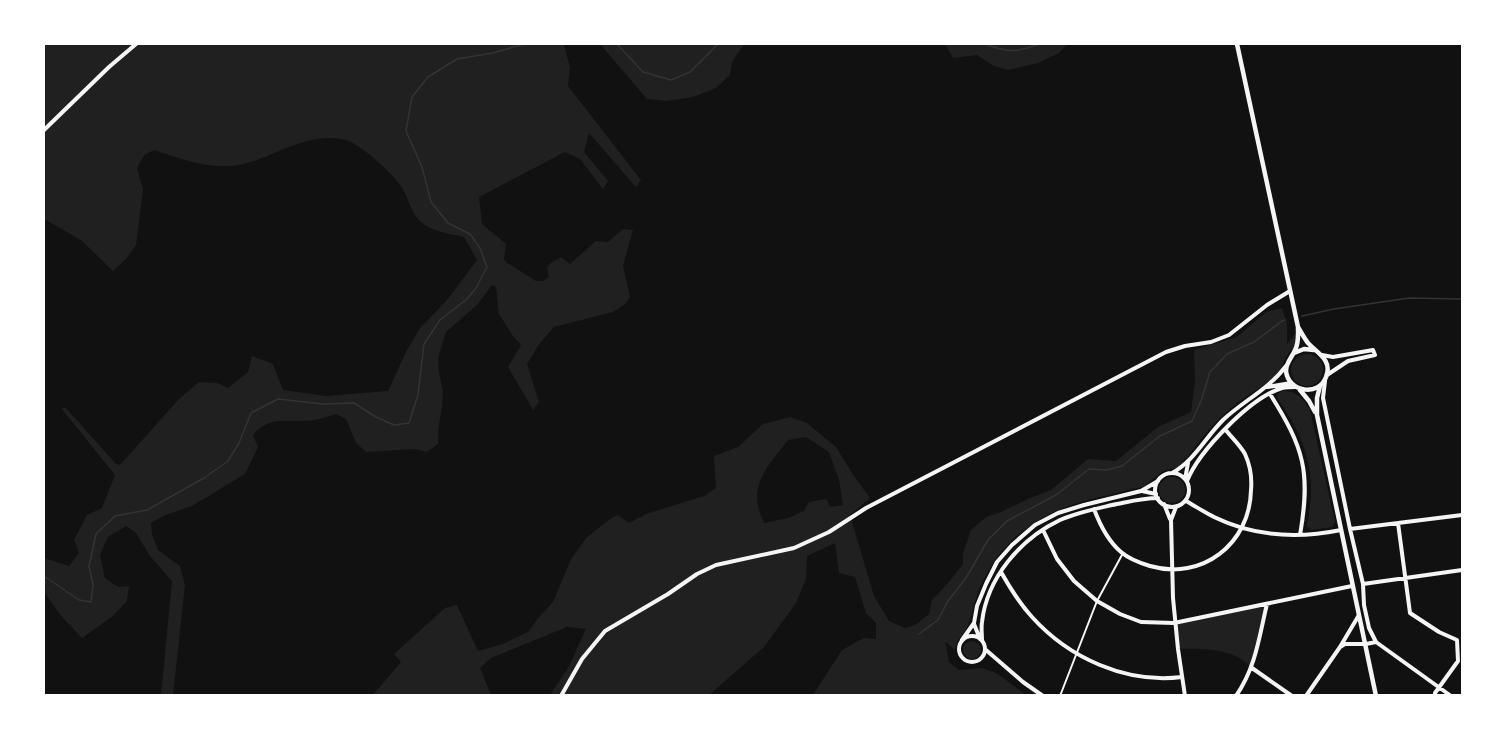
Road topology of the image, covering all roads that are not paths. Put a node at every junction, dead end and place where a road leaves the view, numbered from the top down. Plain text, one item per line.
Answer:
1 (136, 44) edge
2 (1237, 44) edge
3 (44, 130) edge
4 (1291, 291) junction
5 (1298, 327) junction
6 (1315, 350) junction
7 (1294, 353) junction
8 (1322, 355) junction
9 (1287, 366) junction
10 (1326, 377) junction
11 (1291, 383) junction
12 (1320, 386) junction
13 (1264, 388) junction
14 (1298, 388) junction
15 (1270, 394) junction
16 (1317, 415) junction
17 (1225, 429) junction
18 (1188, 462) junction
19 (1172, 473) junction
20 (1186, 480) junction
21 (1158, 481) junction
22 (1141, 491) junction
23 (1157, 496) junction
24 (1185, 501) junction
25 (1164, 504) junction
26 (1176, 507) junction
27 (1094, 509) junction
28 (1462, 515) edge
29 (1171, 520) junction
30 (1398, 523) junction
31 (1243, 528) junction
32 (1350, 529) junction
33 (1043, 530) junction
34 (1341, 530) junction
35 (1300, 535) junction
36 (1123, 553) junction
37 (1171, 570) junction
38 (1462, 570) edge
39 (1001, 572) junction
40 (1404, 578) junction
41 (1363, 584) junction
42 (1352, 586) junction
43 (1097, 601) junction
44 (1267, 604) junction
45 (1359, 615) junction
46 (974, 623) junction
47 (1174, 623) junction
48 (981, 639) junction
49 (962, 640) junction
50 (1376, 642) junction
51 (1366, 644) junction
52 (1340, 647) junction
53 (986, 650) junction
54 (1077, 654) junction
55 (1252, 668) junction
56 (1182, 677) junction
57 (1439, 688) junction
58 (561, 696) edge
59 (1043, 696) edge
60 (1060, 696) edge
61 (1185, 696) edge
62 (1236, 696) edge
63 (1292, 696) edge
64 (1306, 696) edge
65 (1376, 696) edge
66 (1436, 696) edge
67 (1451, 696) edge

1 - 3 street
2 - 4 main road
4 - 5 main road
4 - 58 street
5 - 6 main road
5 - 7 main road
6 - 7 main road
6 - 8 main road
7 - 9 main road
8 - 10 main road
8 - 10 street
9 - 11 main road
9 - 13 street
10 - 12 main road
10 - 32 street
11 - 13 street
11 - 14 main road
12 - 14 main road
12 - 16 main road
13 - 18 street
14 - 15 street
14 - 16 main road
15 - 17 street
15 - 35 street
16 - 34 main road
17 - 20 street
17 - 31 street
18 - 19 street
18 - 20 street
19 - 20 street
19 - 21 street
20 - 24 street
21 - 22 street
21 - 23 street
22 - 23 street
22 - 46 street
23 - 25 street
23 - 27 street
24 - 26 street
24 - 31 street
25 - 26 street
25 - 29 street
26 - 29 street
27 - 33 street
27 - 36 street
28 - 30 street
29 - 37 street
30 - 32 street
30 - 40 street
31 - 35 street
31 - 37 street
32 - 41 street
33 - 39 street
33 - 43 street
34 - 35 street
34 - 42 main road
36 - 37 street
36 - 43 street
37 - 47 street
38 - 40 street
39 - 48 street
39 - 54 street
40 - 41 street
40 - 57 street
41 - 50 street
42 - 44 street
42 - 45 main road
43 - 47 street
43 - 54 street
44 - 47 street
44 - 55 street
45 - 51 main road
45 - 52 street
46 - 48 street
46 - 49 street
47 - 56 street
48 - 49 street
48 - 53 street
49 - 53 street
50 - 51 street
50 - 57 street
51 - 52 street
51 - 65 main road
52 - 64 street
53 - 59 street
54 - 56 street
54 - 60 street
55 - 62 street
55 - 63 street
56 - 61 street
57 - 66 street
57 - 67 street

